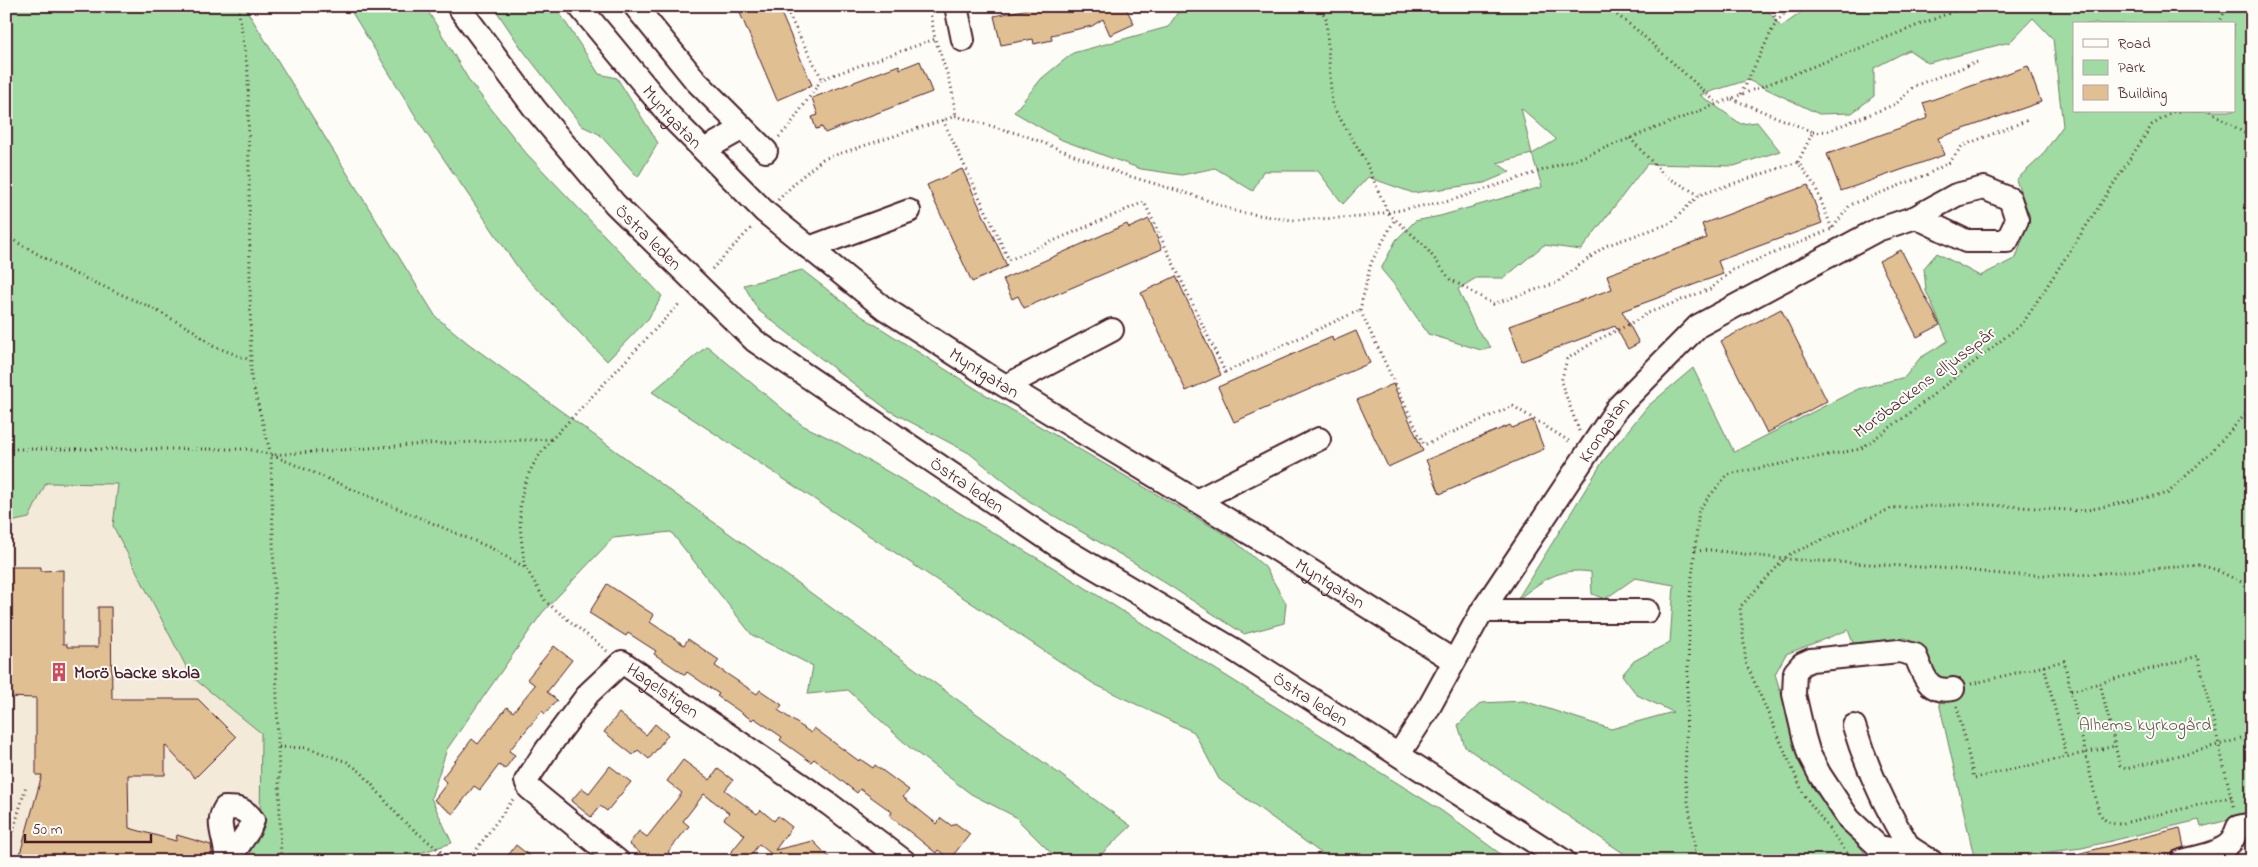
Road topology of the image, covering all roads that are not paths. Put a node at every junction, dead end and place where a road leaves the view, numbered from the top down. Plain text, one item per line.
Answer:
1 (458, 6) edge
2 (579, 6) edge
3 (635, 6) edge
4 (956, 6) edge
5 (963, 40) dead end
6 (743, 128) junction
7 (704, 150) junction
8 (766, 151) road end
9 (909, 211) dead end
10 (1916, 217) dead end
11 (809, 248) junction
12 (1112, 330) dead end
13 (1006, 386) junction
14 (1319, 439) dead end
15 (1196, 501) junction
16 (1482, 611) junction
17 (1646, 611) dead end
18 (1454, 661) junction
19 (1953, 689) road end
20 (1854, 726) dead end
21 (1398, 754) junction
22 (2245, 826) edge
23 (1909, 846) junction
24 (618, 861) edge
25 (904, 861) edge
26 (1564, 861) edge
27 (1931, 861) edge
28 (2182, 861) edge

1 - 21 street, Östra leden
2 - 7 street, Myntgatan
3 - 6 street
4 - 5 street
6 - 7 street
6 - 8 street
7 - 11 street, Myntgatan
9 - 11 street
10 - 16 street, Krongatan
11 - 13 street, Myntgatan
12 - 13 street
13 - 15 street, Myntgatan
14 - 15 street
15 - 18 street, Myntgatan
16 - 17 street
16 - 18 street, Krongatan
18 - 21 street, Krongatan
19 - 23 street
20 - 23 street
21 - 26 street, Östra leden
22 - 28 street
23 - 27 street
24 - 25 street, Hagelstigen

